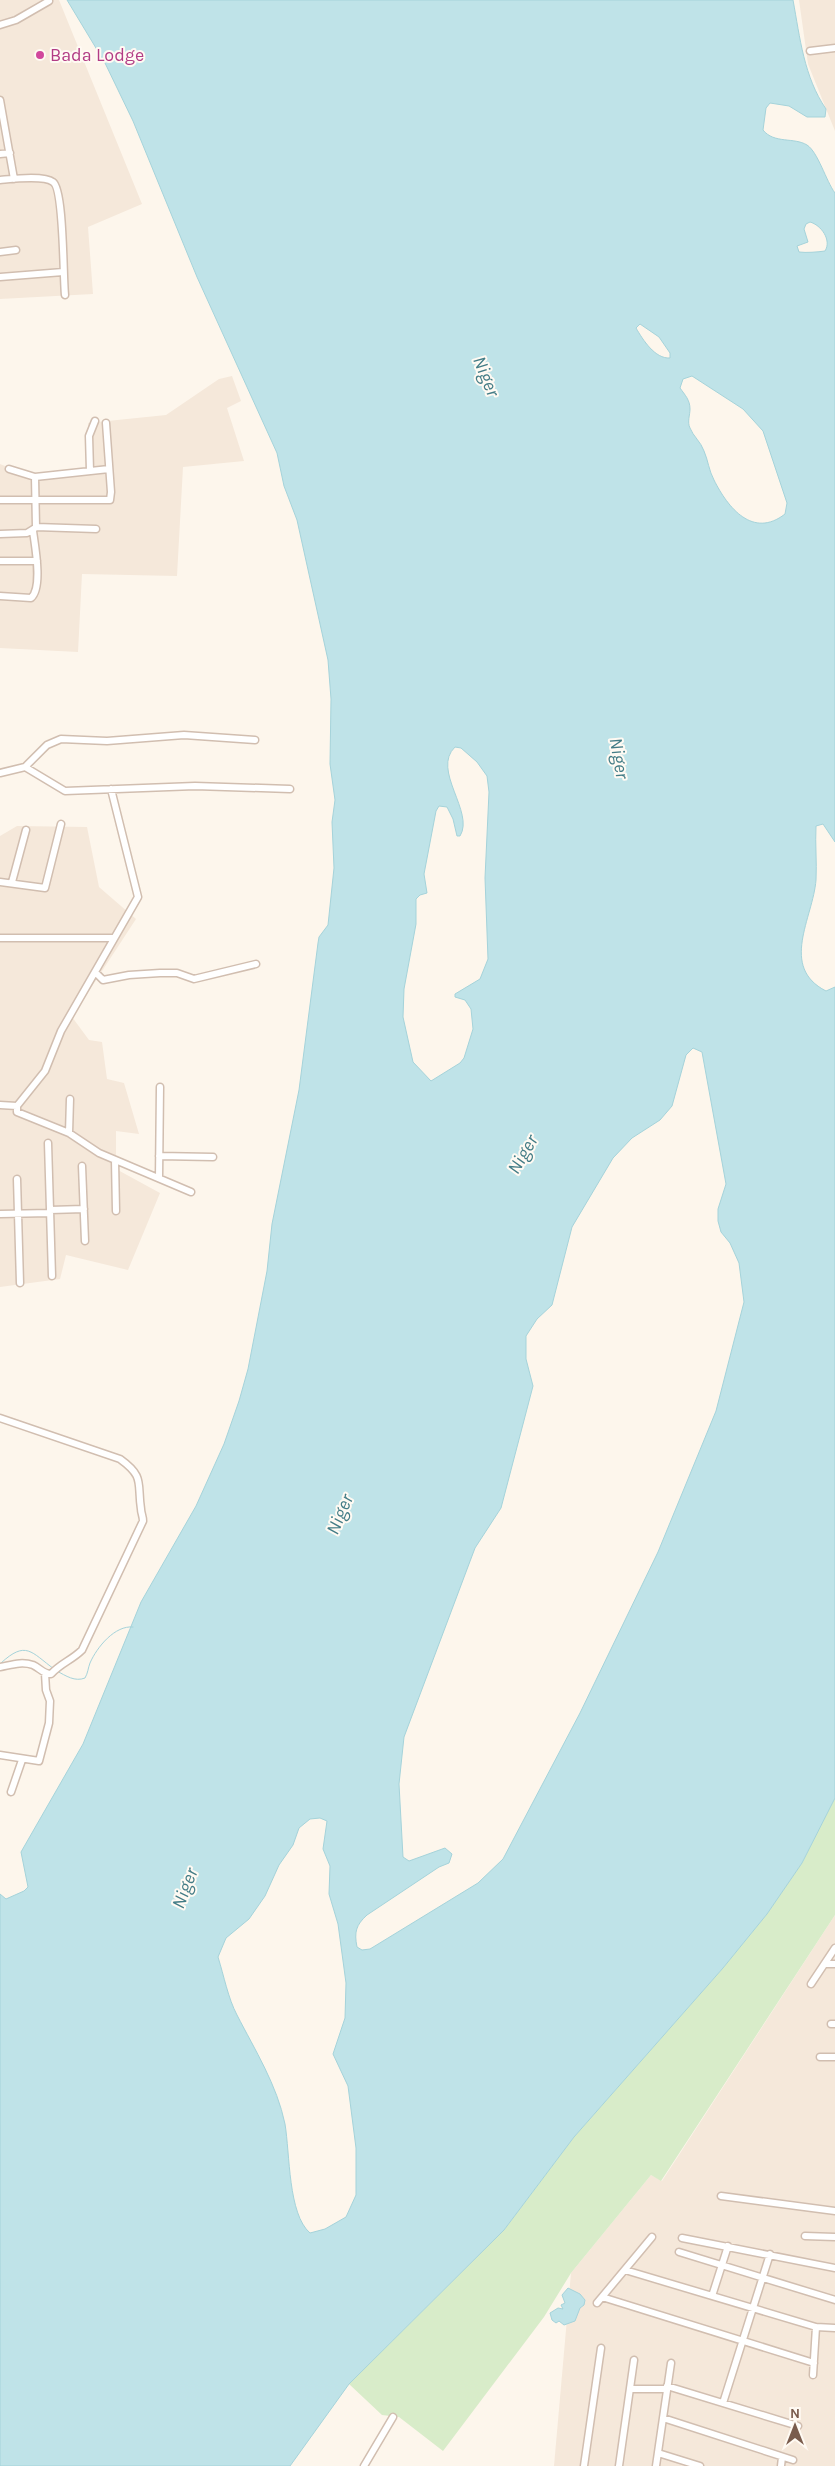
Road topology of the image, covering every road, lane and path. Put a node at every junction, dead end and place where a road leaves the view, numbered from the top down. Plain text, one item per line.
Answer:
1 (49, 1) edge
2 (0, 26) edge
3 (835, 48) edge
4 (810, 51) dead end
5 (0, 100) edge
6 (2, 118) edge
7 (0, 154) edge
8 (10, 154) junction
9 (14, 179) junction
10 (0, 180) edge
11 (16, 250) dead end
12 (0, 252) edge
13 (63, 272) junction
14 (0, 277) edge
15 (65, 295) dead end
16 (95, 421) dead end
17 (106, 423) dead end
18 (9, 469) dead end
19 (109, 470) junction
20 (90, 471) junction
21 (35, 478) junction
22 (0, 500) edge
23 (35, 500) junction
24 (34, 529) junction
25 (96, 529) dead end
26 (0, 534) edge
27 (37, 561) junction
28 (0, 562) edge
29 (0, 596) edge
30 (256, 740) dead end
31 (25, 767) junction
32 (0, 773) edge
33 (290, 789) dead end
34 (111, 790) junction
35 (61, 824) dead end
36 (26, 830) dead end
37 (0, 882) edge
38 (12, 882) junction
39 (0, 938) edge
40 (114, 938) junction
41 (256, 964) dead end
42 (95, 972) junction
43 (160, 1087) dead end
44 (70, 1098) dead end
45 (0, 1105) edge
46 (17, 1106) junction
47 (69, 1133) junction
48 (48, 1143) dead end
49 (159, 1156) junction
50 (213, 1157) dead end
51 (115, 1160) junction
52 (82, 1166) dead end
53 (159, 1178) junction
54 (17, 1179) dead end
55 (191, 1192) dead end
56 (84, 1209) junction
57 (50, 1212) junction
58 (116, 1212) dead end
59 (0, 1214) edge
60 (18, 1214) junction
61 (85, 1241) dead end
62 (52, 1276) dead end
63 (20, 1283) dead end
64 (0, 1418) edge
65 (0, 1667) edge
66 (45, 1673) junction
67 (0, 1755) edge
68 (22, 1760) junction
69 (11, 1792) dead end
70 (835, 1948) edge
71 (825, 1964) junction
72 (835, 1964) edge
73 (811, 1984) dead end
74 (820, 2057) dead end
75 (835, 2057) edge
76 (721, 2196) dead end
77 (835, 2211) edge
78 (652, 2236) dead end
79 (805, 2236) dead end
80 (835, 2237) edge
81 (682, 2238) dead end
82 (728, 2246) junction
83 (679, 2252) dead end
84 (770, 2254) junction
85 (722, 2265) junction
86 (835, 2268) edge
87 (625, 2270) junction
88 (762, 2277) junction
89 (712, 2296) junction
90 (835, 2300) edge
91 (753, 2308) junction
92 (816, 2327) junction
93 (835, 2328) edge
94 (743, 2341) junction
95 (601, 2348) dead end
96 (634, 2360) dead end
97 (671, 2363) dead end
98 (814, 2363) junction
99 (813, 2375) dead end
100 (667, 2387) junction
101 (630, 2389) junction
102 (723, 2403) junction
103 (394, 2417) dead end
104 (663, 2418) junction
105 (798, 2426) dead end
106 (658, 2453) junction
107 (782, 2457) junction
108 (793, 2460) dead end
109 (364, 2466) edge
110 (584, 2466) edge
111 (619, 2466) edge
112 (656, 2466) edge
113 (700, 2466) edge
114 (781, 2466) edge

1 - 2 street
3 - 4 street
5 - 6 street
6 - 8 street
7 - 8 street
8 - 9 street
9 - 10 street
9 - 13 street
11 - 12 street
13 - 14 street
13 - 15 street
16 - 20 street
17 - 19 street
18 - 21 street
19 - 20 street
19 - 23 street
20 - 21 street
21 - 23 street
22 - 23 street
23 - 24 street
24 - 25 street
24 - 26 street
24 - 27 street
27 - 28 street
27 - 29 street
30 - 31 street
31 - 32 street
31 - 34 street
33 - 34 street
34 - 40 street
35 - 38 street
36 - 38 street
37 - 38 street
39 - 40 street
40 - 42 street
41 - 42 street
42 - 46 street
43 - 49 street
44 - 47 street
45 - 46 street
46 - 47 street
47 - 51 street
48 - 57 street
49 - 50 street
49 - 53 street
51 - 53 street
51 - 58 street
52 - 56 street
53 - 55 street
54 - 60 street
56 - 57 street
56 - 61 street
57 - 60 street
57 - 62 street
59 - 60 street
60 - 63 street
64 - 66 street
65 - 66 street
66 - 68 street
67 - 68 street
68 - 69 street
70 - 71 street
71 - 72 street
71 - 73 street
74 - 75 street
76 - 77 street
78 - 87 street
79 - 80 street
81 - 82 street
82 - 84 street
82 - 85 street
83 - 85 street
84 - 86 street
84 - 88 street
85 - 88 street
85 - 89 street
87 - 89 street
87 - 94 street
88 - 90 street
88 - 91 street
89 - 91 street
91 - 92 street
91 - 94 street
92 - 93 street
92 - 98 street
94 - 98 street
94 - 102 street
95 - 110 street
96 - 101 street
97 - 100 street
98 - 99 street
100 - 101 street
100 - 102 street
100 - 104 street
101 - 111 street
102 - 105 street
103 - 109 street
104 - 106 street
104 - 107 street
106 - 112 street
106 - 113 street
107 - 108 street
107 - 114 street

